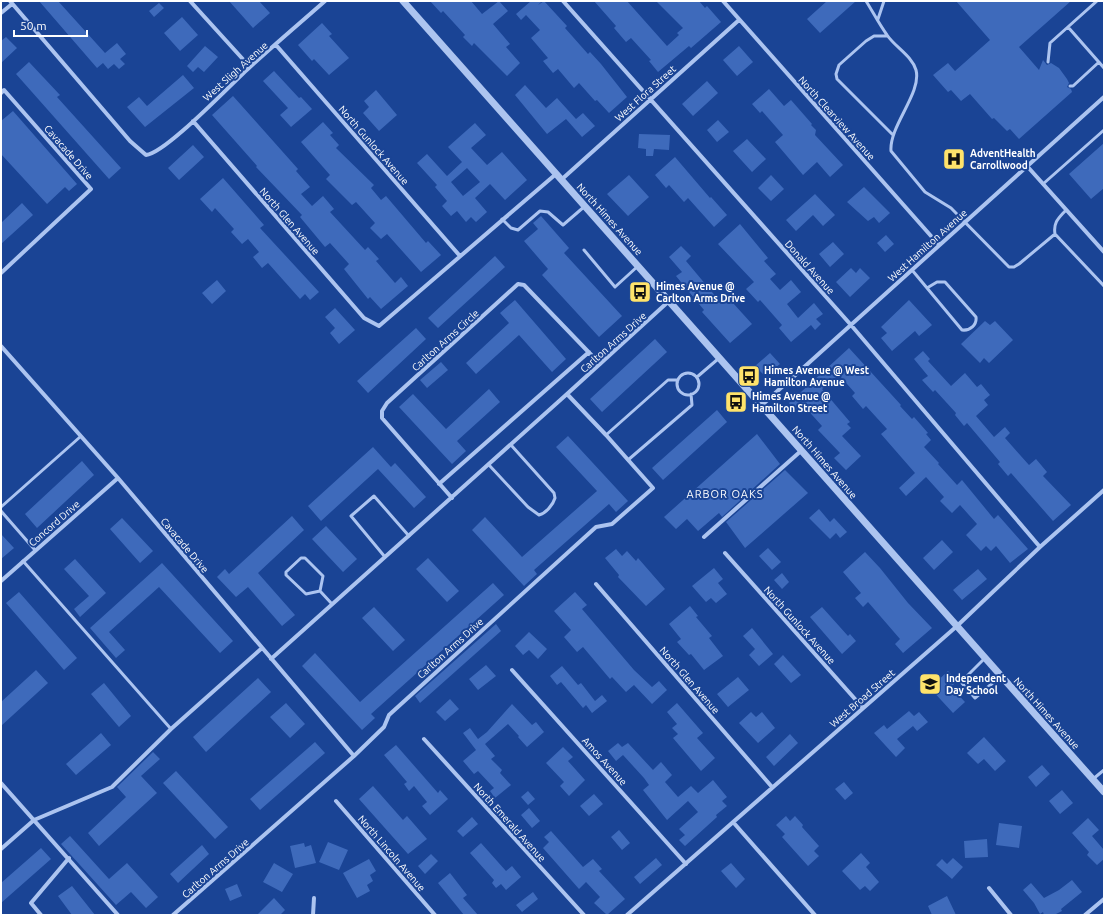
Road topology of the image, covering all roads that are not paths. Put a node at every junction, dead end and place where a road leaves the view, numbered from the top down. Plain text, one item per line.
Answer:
1 (190, 1) edge
2 (325, 1) edge
3 (403, 1) edge
4 (563, 1) edge
5 (723, 1) edge
6 (866, 1) edge
7 (884, 1) edge
8 (1097, 1) edge
9 (11, 2) edge
10 (1, 14) edge
11 (739, 20) junction
12 (878, 20) junction
13 (1068, 27) junction
14 (887, 36) junction
15 (276, 45) junction
16 (1048, 62) dead end
17 (1099, 62) junction
18 (250, 67) junction
19 (1104, 68) edge
20 (1070, 86) dead end
21 (1, 93) edge
22 (1104, 97) edge
23 (650, 100) junction
24 (193, 121) junction
25 (1104, 130) edge
26 (893, 135) junction
27 (1027, 166) junction
28 (558, 177) junction
29 (1043, 184) junction
30 (585, 206) junction
31 (1066, 210) junction
32 (502, 220) junction
33 (966, 221) junction
34 (1055, 234) junction
35 (939, 245) junction
36 (584, 250) dead end
37 (1104, 252) edge
38 (460, 256) junction
39 (638, 266) junction
40 (912, 270) junction
41 (1, 272) edge
42 (1104, 286) edge
43 (927, 288) junction
44 (669, 301) junction
45 (851, 325) junction
46 (379, 326) joint
47 (1, 346) edge
48 (588, 352) junction
49 (720, 358) junction
50 (600, 364) junction
51 (697, 377) junction
52 (678, 380) junction
53 (567, 394) junction
54 (690, 394) junction
55 (762, 405) junction
56 (606, 435) junction
57 (80, 437) junction
58 (511, 445) junction
59 (802, 450) junction
60 (628, 460) junction
61 (489, 464) junction
62 (118, 478) junction
63 (439, 484) junction
64 (1104, 490) edge
65 (452, 498) junction
66 (1, 509) edge
67 (409, 536) junction
68 (704, 537) dead end
69 (1040, 547) junction
70 (35, 550) junction
71 (725, 553) dead end
72 (386, 557) junction
73 (23, 561) junction
74 (1, 581) edge
75 (596, 584) dead end
76 (320, 591) junction
77 (332, 604) junction
78 (956, 626) junction
79 (262, 648) junction
80 (985, 658) junction
81 (271, 659) junction
82 (512, 670) dead end
83 (1001, 676) junction
84 (863, 708) junction
85 (171, 729) junction
86 (424, 739) dead end
87 (354, 756) junction
88 (1104, 770) edge
89 (1093, 779) junction
90 (1, 783) edge
91 (772, 787) junction
92 (1104, 792) edge
93 (336, 801) dead end
94 (34, 820) junction
95 (733, 822) junction
96 (1, 849) edge
97 (69, 858) junction
98 (686, 864) junction
99 (989, 888) dead end
100 (314, 898) dead end
101 (1104, 898) edge
102 (41, 915) edge
103 (118, 915) edge
104 (173, 915) edge
105 (313, 915) edge
106 (435, 915) edge
107 (584, 915) edge
108 (627, 915) edge
109 (815, 915) edge
110 (1011, 915) edge
111 (1085, 915) edge

1 - 18 street
2 - 15 street, West Sligh Avenue
3 - 28 street, North Himes Avenue
4 - 23 street, Donald Avenue
5 - 11 street, North Clearview Avenue
6 - 12 lane
7 - 12 lane
8 - 13 lane
9 - 10 street
9 - 24 street, West Sligh Avenue
11 - 23 street, West Flora Street
11 - 35 street, North Clearview Avenue
12 - 14 lane
13 - 16 lane
13 - 17 lane
14 - 26 lane
14 - 26 lane
15 - 18 street, West Sligh Avenue
15 - 38 street, North Gunlock Avenue
17 - 19 lane
17 - 20 lane
18 - 24 street, West Sligh Avenue
21 - 41 street, Cavacade Drive
22 - 27 street, West Hamilton Avenue
23 - 28 street, West Flora Street
23 - 45 street, Donald Avenue
24 - 46 street, North Glen Avenue
25 - 29 lane
26 - 33 lane
27 - 29 street
27 - 33 street, West Hamilton Avenue
28 - 30 street, North Himes Avenue
28 - 32 street, West Flora Street
29 - 31 street
30 - 32 lane
30 - 39 street, North Himes Avenue
31 - 34 lane
31 - 37 street
32 - 38 street, West Flora Street
33 - 34 lane
33 - 35 street, West Hamilton Avenue
34 - 42 lane
35 - 40 street, West Hamilton Avenue
36 - 39 lane
38 - 46 street, West Flora Street
39 - 44 street, North Himes Avenue
40 - 43 lane
40 - 45 street, West Hamilton Avenue
43 - 43 lane
44 - 49 street, North Himes Avenue
44 - 50 street, Carlton Arms Drive
45 - 55 street, West Hamilton Avenue
45 - 69 street, Donald Avenue
47 - 57 street, Cavacade Drive
48 - 50 street, Carlton Arms Circle
48 - 63 street
48 - 63 street, Carlton Arms Circle
49 - 51 lane
49 - 55 street, North Himes Avenue
50 - 53 street, Carlton Arms Drive
51 - 52 lane
51 - 54 lane
52 - 54 lane
52 - 56 lane
53 - 56 street, Carlton Arms Drive
53 - 58 street, Carlton Arms Drive
54 - 60 lane
55 - 59 street, North Himes Avenue
56 - 60 street, Carlton Arms Drive
57 - 62 street, Cavacade Drive
57 - 66 lane
58 - 61 street, Carlton Arms Drive
58 - 61 lane
59 - 68 street
59 - 78 street, North Himes Avenue
60 - 87 street, Carlton Arms Drive
61 - 65 street, Carlton Arms Drive
62 - 70 street, Concord Drive
62 - 79 street, Cavacade Drive
63 - 65 street, Carlton Arms Circle
64 - 69 street, West Broad Street
65 - 67 street, Carlton Arms Drive
66 - 70 lane
67 - 72 street, Carlton Arms Drive
67 - 72 lane
69 - 78 street, West Broad Street
70 - 73 street, Concord Drive
71 - 84 street, North Gunlock Avenue
72 - 77 street, Carlton Arms Drive
73 - 74 street, Concord Drive
73 - 85 lane
75 - 91 street, North Glen Avenue
76 - 76 lane
76 - 77 lane
77 - 81 street, Carlton Arms Drive
78 - 80 street, North Himes Avenue
78 - 84 street, West Broad Street
79 - 81 street, Cavacade Drive
79 - 85 street
80 - 83 street, North Himes Avenue
80 - 83 lane
81 - 87 street, Cavacade Drive
82 - 98 street, Amos Avenue
83 - 89 street, North Himes Avenue
84 - 91 street, West Broad Street
85 - 94 street
86 - 107 street, North Emerald Avenue
87 - 104 street, Carlton Arms Drive
88 - 89 lane
89 - 92 street, North Himes Avenue
90 - 94 street
91 - 95 street, West Broad Street
93 - 106 street, North Lincoln Avenue
94 - 96 street
94 - 97 street
95 - 98 street, West Broad Street
95 - 109 street
97 - 102 street
97 - 103 street
98 - 108 street, West Broad Street
99 - 110 street
100 - 105 street
101 - 111 street

